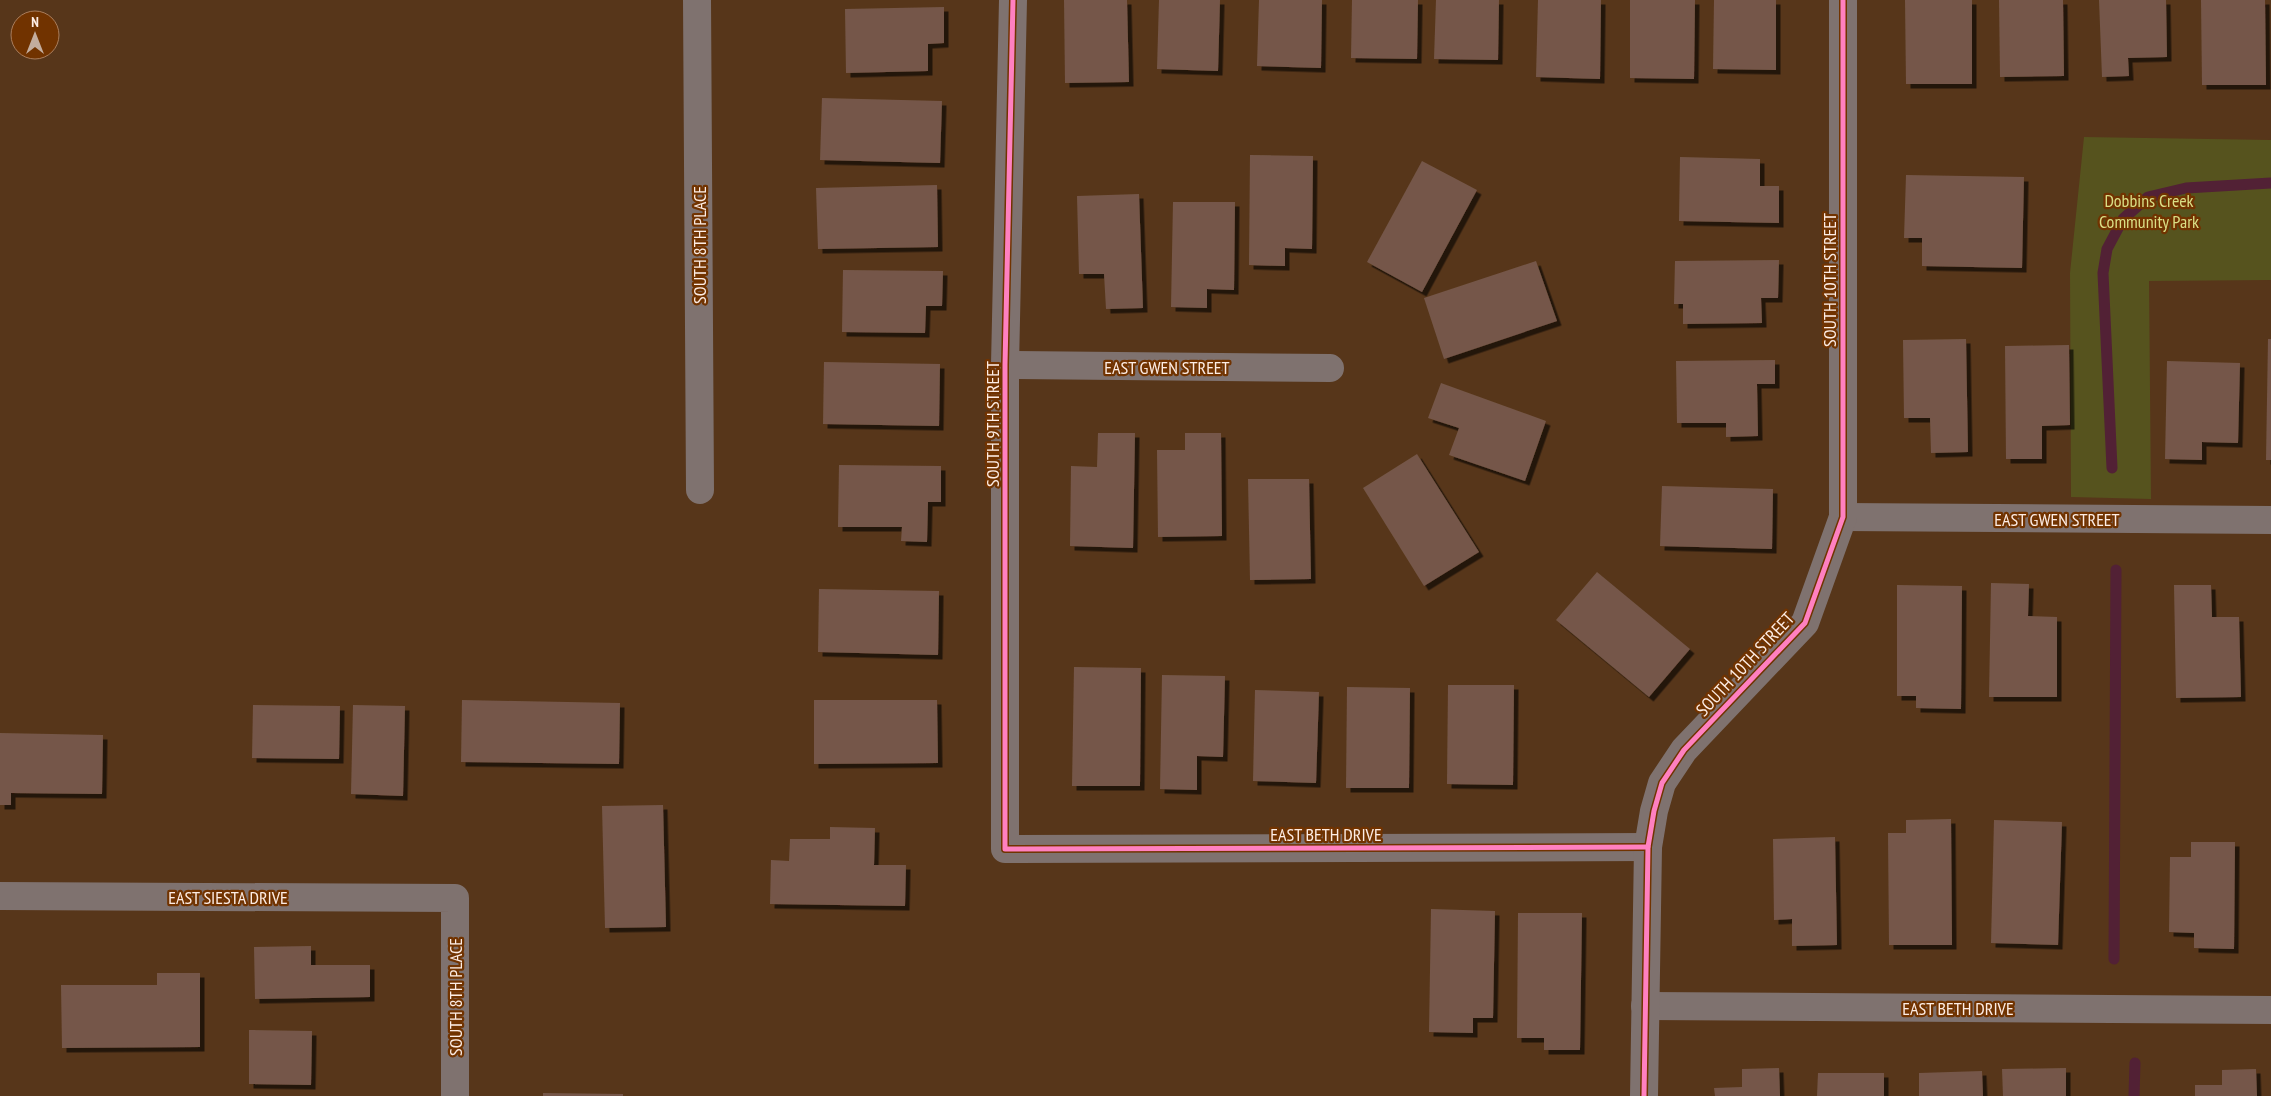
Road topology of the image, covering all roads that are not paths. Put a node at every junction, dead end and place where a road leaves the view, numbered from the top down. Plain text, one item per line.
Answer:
1 (697, 0) edge
2 (1013, 0) edge
3 (1843, 0) edge
4 (1005, 366) junction
5 (1330, 368) dead end
6 (700, 490) dead end
7 (1843, 518) junction
8 (2271, 520) edge
9 (1648, 847) junction
10 (1005, 848) joint
11 (0, 896) edge
12 (455, 898) joint
13 (1645, 1006) junction
14 (2271, 1010) edge
15 (455, 1096) edge
16 (1644, 1096) edge

1 - 6 street, SOUTH 8TH PLACE
2 - 4 street, SOUTH 9TH STREET
3 - 7 street, SOUTH 10TH STREET
4 - 5 street, EAST GWEN STREET
4 - 10 street, SOUTH 9TH STREET
7 - 8 street, EAST GWEN STREET
7 - 9 street, SOUTH 10TH STREET
9 - 10 street, EAST BETH DRIVE
9 - 13 street, SOUTH 10TH STREET
11 - 12 street, EAST SIESTA DRIVE
12 - 15 street, SOUTH 8TH PLACE
13 - 14 street, EAST BETH DRIVE
13 - 16 street, SOUTH 10TH STREET

